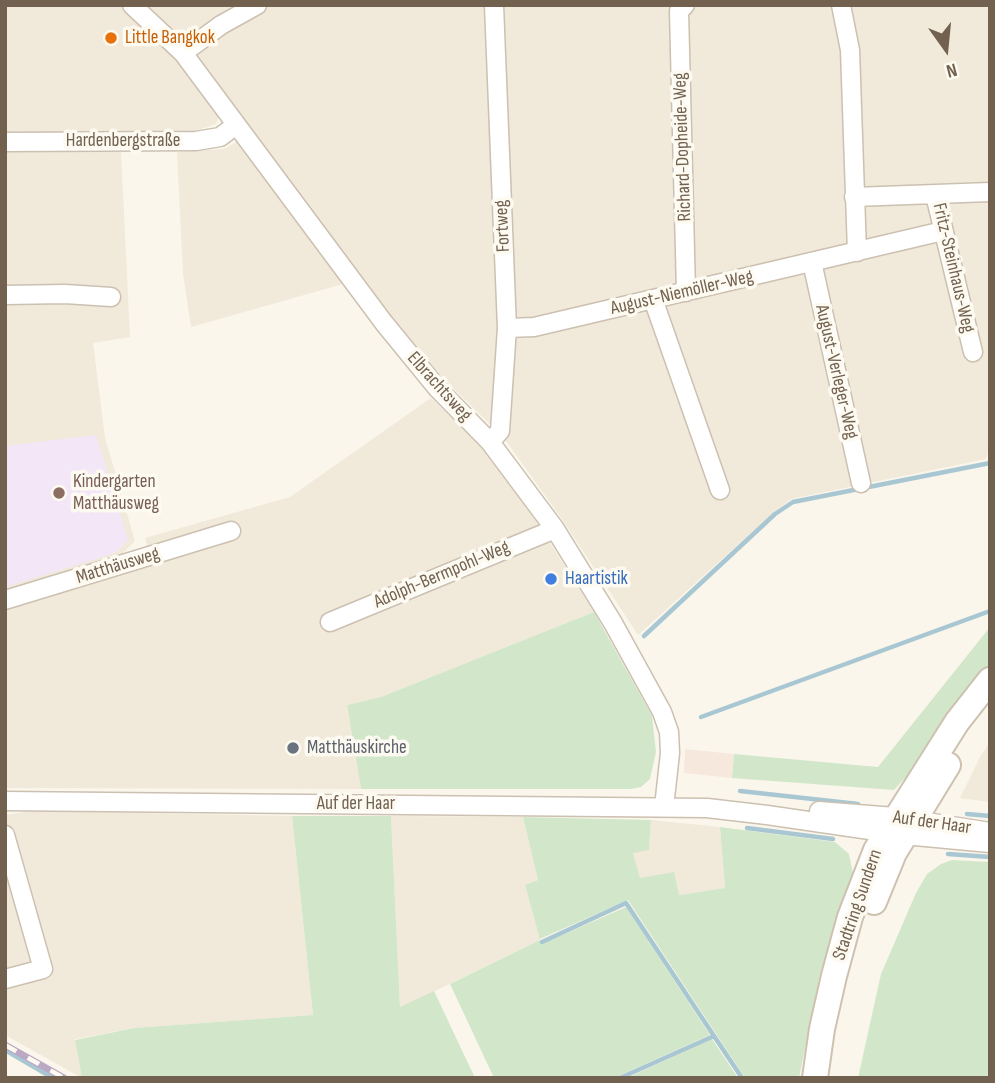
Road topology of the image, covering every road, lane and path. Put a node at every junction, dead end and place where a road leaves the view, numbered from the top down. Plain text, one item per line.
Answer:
1 (132, 5) edge
2 (257, 5) edge
3 (494, 5) edge
4 (685, 5) edge
5 (841, 5) edge
6 (183, 52) junction
7 (236, 125) junction
8 (5, 142) edge
9 (990, 192) edge
10 (935, 195) junction
11 (854, 197) junction
12 (943, 230) junction
13 (856, 252) junction
14 (811, 262) junction
15 (687, 292) junction
16 (5, 295) edge
17 (111, 297) dead end
18 (653, 299) junction
19 (508, 328) junction
20 (972, 352) dead end
21 (490, 442) junction
22 (861, 483) dead end
23 (720, 490) dead end
24 (555, 528) junction
25 (232, 531) dead end
26 (5, 600) edge
27 (330, 622) dead end
28 (990, 680) edge
29 (990, 702) edge
30 (5, 801) edge
31 (664, 807) junction
32 (900, 826) junction
33 (990, 832) edge
34 (5, 835) edge
35 (990, 843) edge
36 (13, 889) edge
37 (5, 979) edge
38 (815, 1078) edge
39 (824, 1078) edge

1 - 6 street, Elbrachtsweg
2 - 6 street
3 - 19 street, Fortweg
4 - 15 street, Richard-Dopheide-Weg
5 - 11 street
6 - 7 street, Elbrachtsweg
7 - 8 street, Hardenbergstraße
7 - 21 street, Elbrachtsweg
9 - 10 street, Fritz-Steinhaus-Weg
10 - 11 street
10 - 12 street, Fritz-Steinhaus-Weg
11 - 13 street
12 - 13 street, August-Niemöller-Weg
12 - 20 street, Fritz-Steinhaus-Weg
13 - 14 street, August-Niemöller-Weg
14 - 15 street, August-Niemöller-Weg
14 - 22 street, August-Verleger-Weg
15 - 18 street, August-Niemöller-Weg
16 - 17 street
18 - 19 street, August-Niemöller-Weg
18 - 23 street
19 - 21 street, Fortweg
21 - 24 street, Elbrachtsweg
24 - 27 street, Adolph-Bermpohl-Weg
24 - 31 street, Elbrachtsweg
25 - 26 street, Matthäusweg
28 - 32 main road, Stadtring Sundern
29 - 32 main road, Stadtring Sundern
30 - 31 street, Auf der Haar
31 - 32 street, Auf der Haar
32 - 33 street, Auf der Haar
32 - 35 street, Auf der Haar
32 - 38 main road, Stadtring Sundern
32 - 39 main road, Stadtring Sundern
34 - 36 street
36 - 37 street

